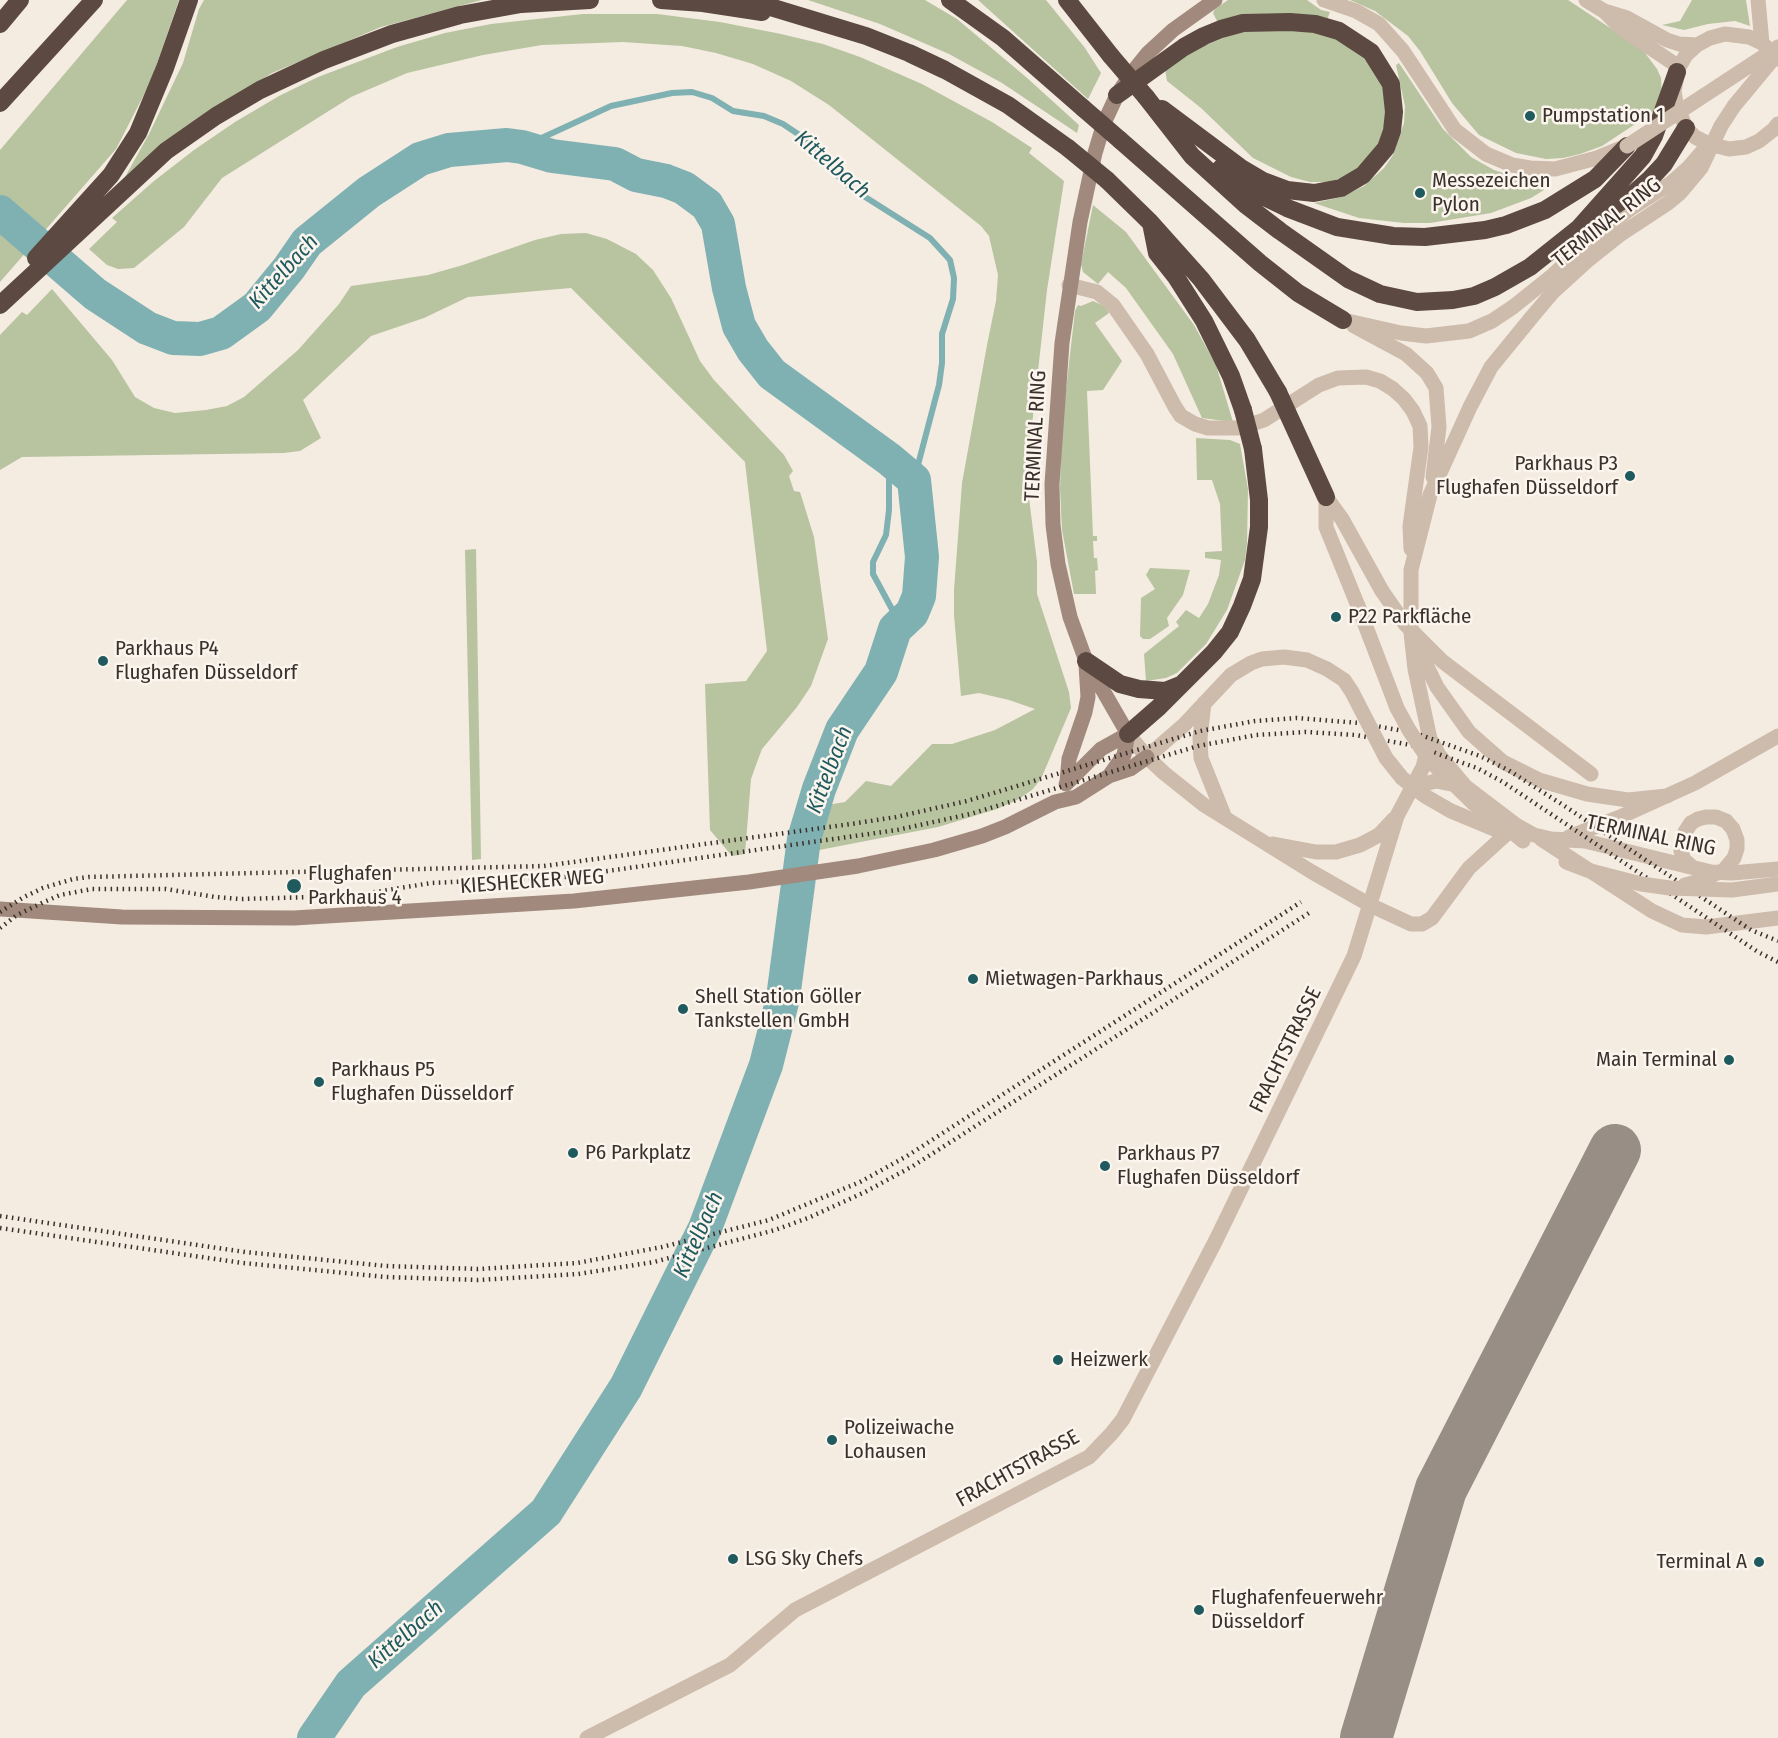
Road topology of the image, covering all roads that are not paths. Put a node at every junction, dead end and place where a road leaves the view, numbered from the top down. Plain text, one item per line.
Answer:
1 (20, 0) edge
2 (94, 0) edge
3 (189, 0) edge
4 (590, 0) edge
5 (661, 0) edge
6 (747, 0) edge
7 (950, 0) edge
8 (970, 0) edge
9 (1067, 0) edge
10 (1215, 0) edge
11 (1324, 0) edge
12 (1586, 0) edge
13 (1758, 0) edge
14 (1604, 11) junction
15 (809, 19) junction
16 (0, 24) edge
17 (1003, 38) junction
18 (1762, 44) junction
19 (1697, 45) junction
20 (1778, 47) edge
21 (1778, 53) edge
22 (1778, 59) edge
23 (1678, 70) junction
24 (1117, 95) junction
25 (1146, 97) junction
26 (0, 102) edge
27 (1778, 124) edge
28 (1686, 128) junction
29 (1708, 144) junction
30 (1627, 146) junction
31 (93, 207) junction
32 (1150, 222) junction
33 (1579, 228) junction
34 (1069, 285) junction
35 (3, 302) edge
36 (1343, 320) junction
37 (1430, 495) junction
38 (1326, 497) junction
39 (1411, 570) junction
40 (1411, 633) junction
41 (1086, 662) junction
42 (1184, 684) junction
43 (1204, 703) junction
44 (1128, 734) junction
45 (1778, 736) edge
46 (1430, 739) junction
47 (1147, 757) junction
48 (1591, 774) dead end
49 (1109, 776) junction
50 (1067, 782) junction
51 (1466, 787) junction
52 (1410, 792) junction
53 (1667, 796) junction
54 (1055, 802) junction
55 (1397, 816) junction
56 (1225, 819) junction
57 (1516, 825) junction
58 (1528, 838) junction
59 (1551, 839) junction
60 (1264, 843) junction
61 (1778, 869) edge
62 (1699, 870) junction
63 (1778, 884) edge
64 (1670, 888) junction
65 (1370, 905) junction
66 (0, 909) edge
67 (1778, 918) edge
68 (587, 1738) edge

1 - 16 highway
2 - 26 highway
3 - 31 highway
4 - 31 highway
5 - 15 highway
6 - 15 highway
7 - 17 highway
8 - 17 highway
9 - 25 highway, bridge
10 - 24 street, TERMINAL RING
11 - 30 street
12 - 14 street
13 - 18 street
14 - 19 street
14 - 23 street
15 - 32 highway, bridge
17 - 36 highway, bridge
18 - 19 street
18 - 22 street
19 - 23 street
20 - 30 street, bridge
21 - 37 street, TERMINAL RING, bridge
23 - 28 street
23 - 33 highway
24 - 25 highway
24 - 34 street, TERMINAL RING
25 - 30 highway
25 - 33 highway
27 - 29 street
28 - 29 street
28 - 33 highway
29 - 36 street, TERMINAL RING
31 - 35 highway
32 - 38 highway, bridge
32 - 42 highway, bridge
34 - 39 street
34 - 41 street, TERMINAL RING
36 - 37 street
37 - 39 street, TERMINAL RING
38 - 48 street, bridge
38 - 58 street, TERMINAL RING, bridge
39 - 40 street, TERMINAL RING
40 - 46 street, TERMINAL RING
40 - 53 street, TERMINAL RING
41 - 42 highway
41 - 44 street, TERMINAL RING
41 - 50 street
42 - 44 highway
43 - 47 street
43 - 56 street
43 - 58 street, bridge
44 - 47 street, TERMINAL RING
44 - 49 street, KIESHECKER WEG
44 - 50 street
45 - 53 street, TERMINAL RING
46 - 51 street, TERMINAL RING
46 - 52 street, TERMINAL RING
47 - 49 street, KIESHECKER WEG
47 - 56 street, TERMINAL RING
49 - 54 street, KIESHECKER WEG
50 - 54 street
51 - 52 street
51 - 57 street, TERMINAL RING
52 - 55 street, TERMINAL RING
53 - 59 street, TERMINAL RING
54 - 66 street, KIESHECKER WEG
55 - 60 street, TERMINAL RING
55 - 65 street, TERMINAL RING
56 - 60 street, TERMINAL RING
57 - 58 street, TERMINAL RING
57 - 65 street, TERMINAL RING
58 - 59 street, TERMINAL RING
58 - 64 street, TERMINAL RING, bridge
58 - 67 street, TERMINAL RING
59 - 62 street, TERMINAL RING
60 - 65 street, TERMINAL RING
61 - 62 street, TERMINAL RING
62 - 64 street, bridge
63 - 64 street, TERMINAL RING, bridge
65 - 68 street, FRACHTSTRASSE

